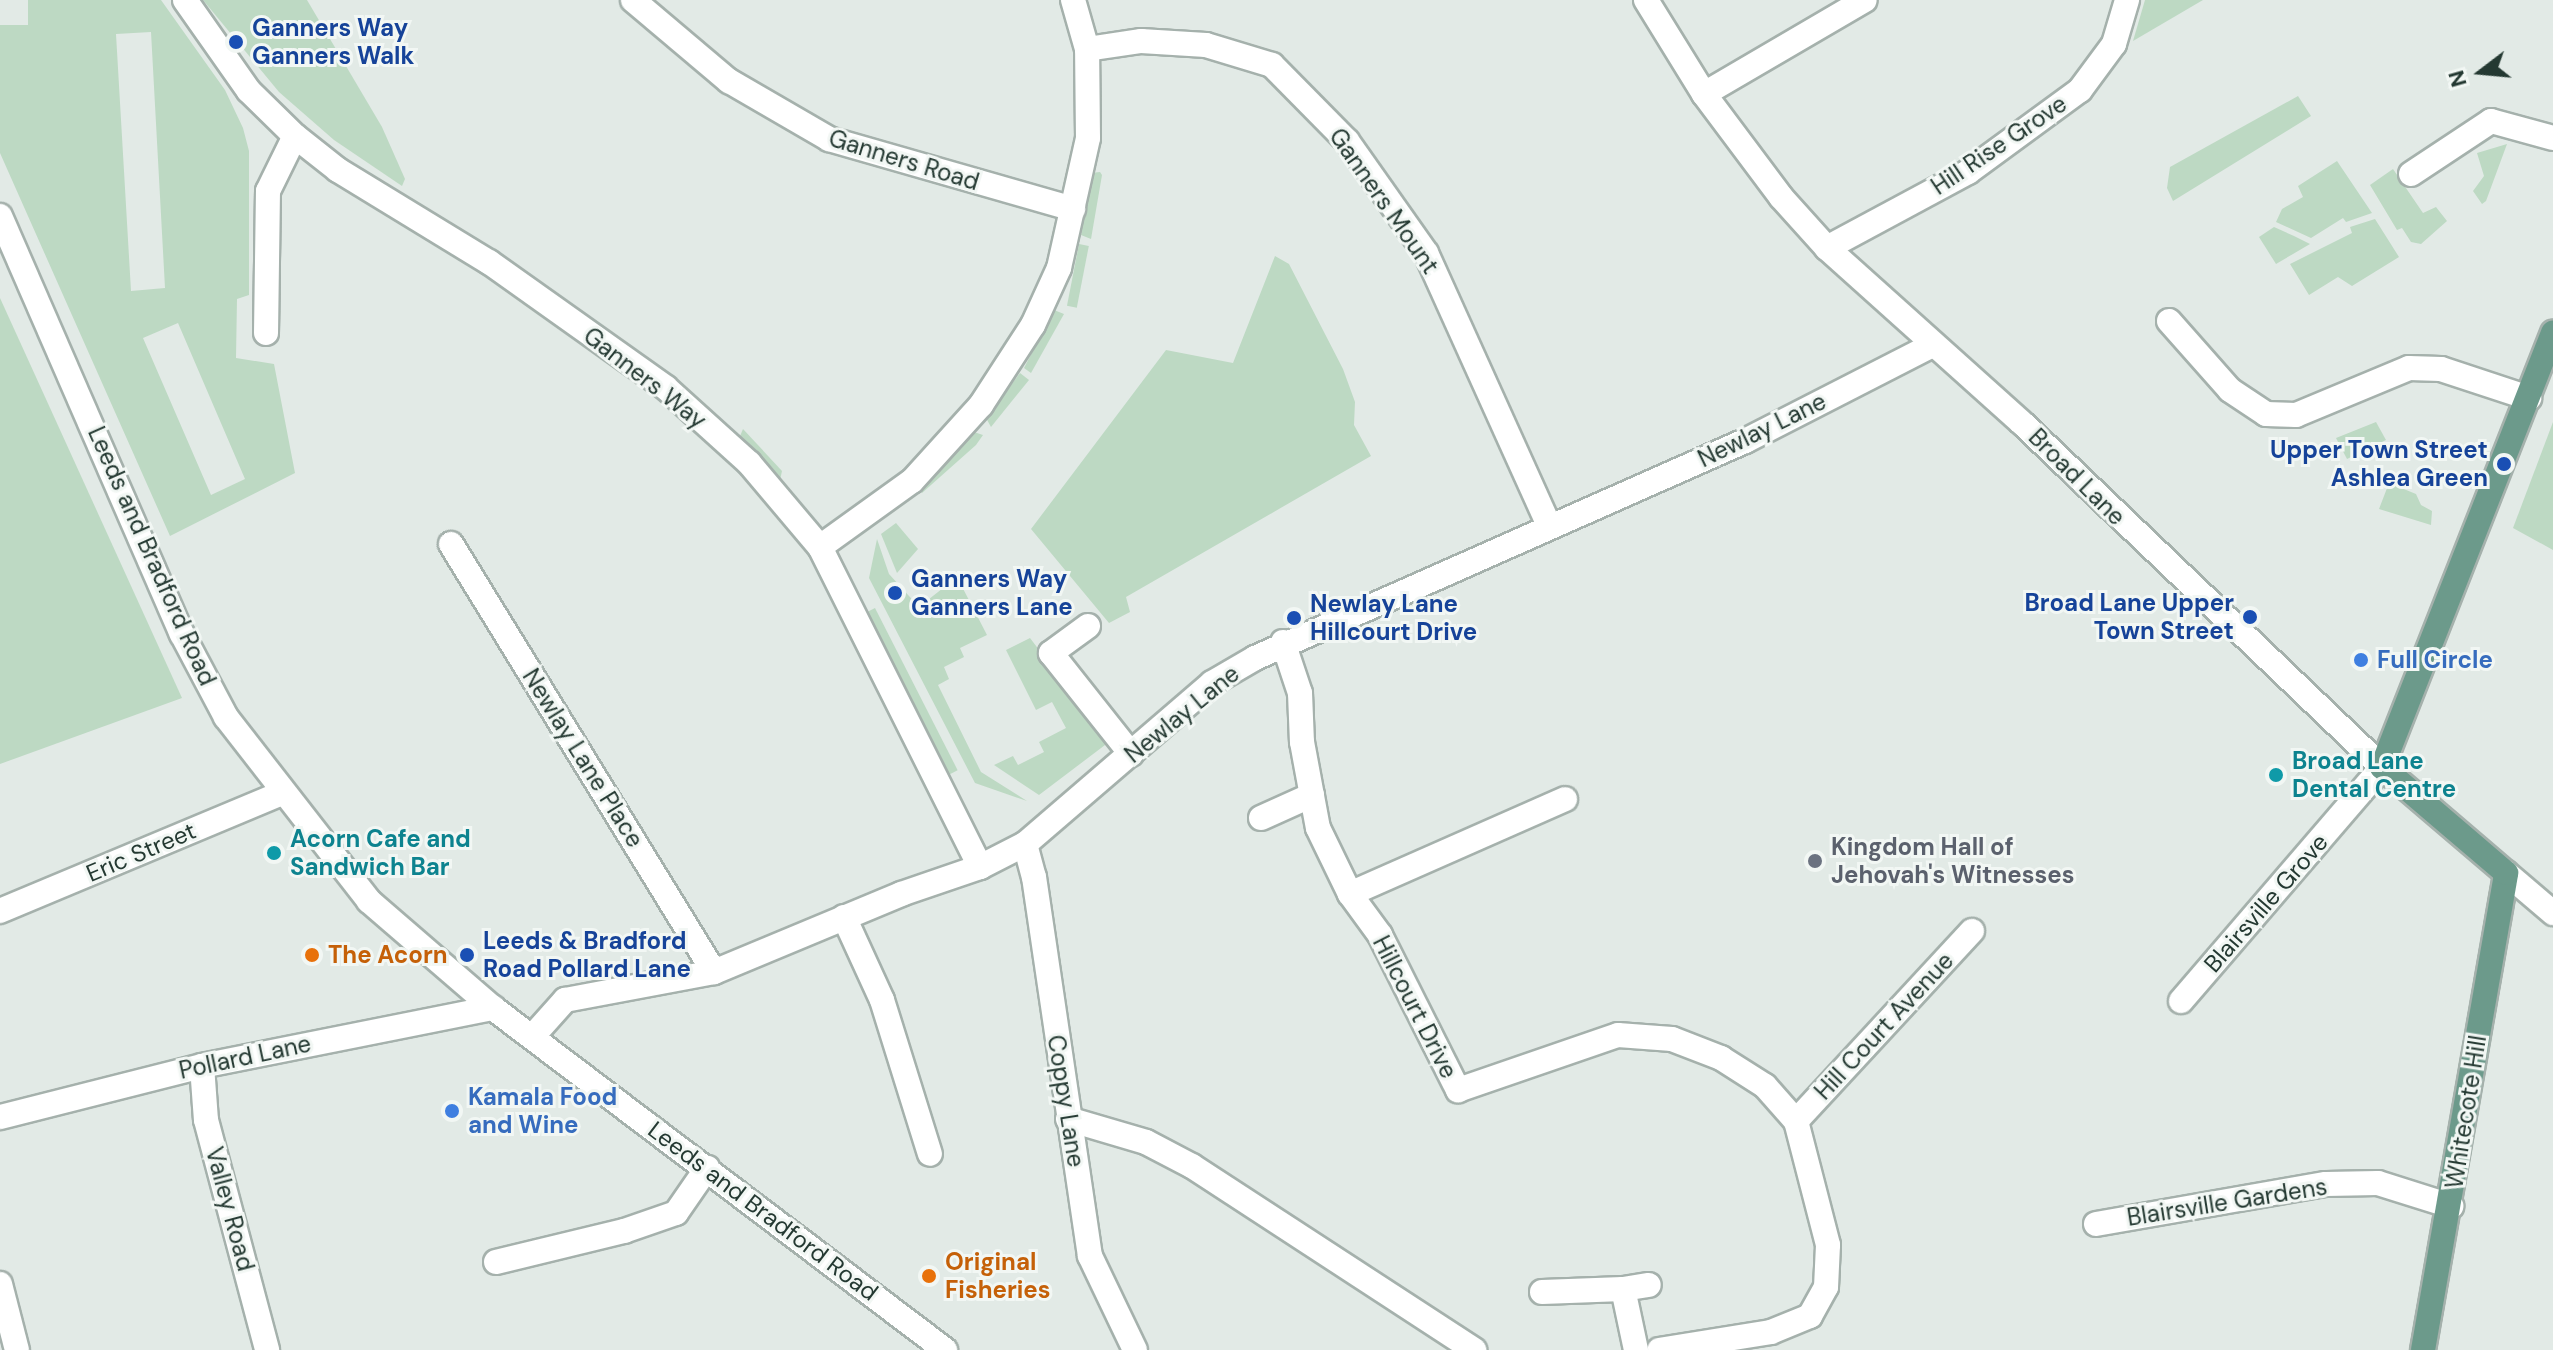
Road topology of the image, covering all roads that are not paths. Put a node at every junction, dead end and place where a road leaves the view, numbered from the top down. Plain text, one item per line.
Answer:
1 (185, 0) edge
2 (633, 0) edge
3 (1073, 0) edge
4 (1646, 0) edge
5 (1865, 0) edge
6 (2127, 0) edge
7 (1087, 49) junction
8 (1704, 94) junction
9 (295, 136) junction
10 (2553, 138) edge
11 (2411, 174) dead end
12 (1073, 209) junction
13 (0, 216) edge
14 (1827, 248) junction
15 (2169, 321) dead end
16 (2553, 332) edge
17 (266, 333) dead end
18 (1933, 345) junction
19 (2529, 398) junction
20 (1549, 525) junction
21 (451, 544) dead end
22 (820, 547) junction
23 (1088, 626) dead end
24 (1283, 642) junction
25 (1131, 754) junction
26 (2382, 767) junction
27 (282, 793) junction
28 (1312, 795) junction
29 (1565, 799) dead end
30 (1261, 818) dead end
31 (1025, 844) junction
32 (980, 867) junction
33 (2506, 873) junction
34 (1350, 894) junction
35 (0, 911) edge
36 (2553, 913) edge
37 (844, 917) junction
38 (1972, 931) dead end
39 (714, 972) junction
40 (2181, 1001) dead end
41 (493, 1008) junction
42 (532, 1037) junction
43 (202, 1066) junction
44 (1, 1112) edge
45 (1068, 1119) junction
46 (1796, 1121) junction
47 (930, 1154) dead end
48 (707, 1168) junction
49 (2451, 1206) junction
50 (2096, 1224) dead end
51 (496, 1262) dead end
52 (0, 1284) edge
53 (1649, 1285) dead end
54 (1623, 1289) junction
55 (1542, 1292) dead end
56 (17, 1350) edge
57 (267, 1350) edge
58 (945, 1350) edge
59 (1135, 1350) edge
60 (1474, 1350) edge
61 (1636, 1350) edge
62 (1659, 1350) edge
63 (2423, 1350) edge

1 - 9 street, Ganners Way
2 - 12 street, Ganners Road
3 - 7 street
4 - 8 street, Broad Lane
5 - 8 street
6 - 14 street, Hill Rise Grove
7 - 12 street
7 - 20 street, Ganners Mount
8 - 14 street, Broad Lane
9 - 17 street
9 - 22 street, Ganners Way
10 - 11 street
12 - 22 street
13 - 27 street, Leeds and Bradford Road
14 - 18 street, Broad Lane
15 - 19 street
16 - 19 main road
18 - 20 street, Newlay Lane
18 - 26 street, Broad Lane
19 - 26 main road
20 - 24 street, Newlay Lane
21 - 39 street, Newlay Lane Place
22 - 32 street, Ganners Way
23 - 25 street
24 - 25 street, Newlay Lane
24 - 28 street, Hillcourt Drive
25 - 31 street, Newlay Lane
26 - 33 main road, Broad Lane
26 - 40 street, Blairsville Grove
27 - 35 street, Eric Street
27 - 41 street, Leeds and Bradford Road
28 - 30 street
28 - 34 street, Hillcourt Drive
29 - 34 street
31 - 32 street, Newlay Lane
31 - 45 street, Coppy Lane
32 - 37 street, Newlay Lane
33 - 36 street, Broad Lane
33 - 49 main road, Whitecote Hill
34 - 46 street, Hillcourt Drive
37 - 39 street, Newlay Lane
37 - 47 street
38 - 46 street, Hill Court Avenue
39 - 42 street, Newlay Lane
41 - 42 street, Leeds and Bradford Road
41 - 43 street, Pollard Lane
42 - 48 street, Leeds and Bradford Road
43 - 44 street, Pollard Lane
43 - 57 street, Valley Road
45 - 59 street, Coppy Lane
45 - 60 street
46 - 62 street, Hillcourt Drive
48 - 51 street
48 - 58 street, Leeds and Bradford Road
49 - 50 street, Blairsville Gardens
49 - 63 main road, Whitecote Hill
52 - 56 street
53 - 54 street
54 - 55 street
54 - 61 street

